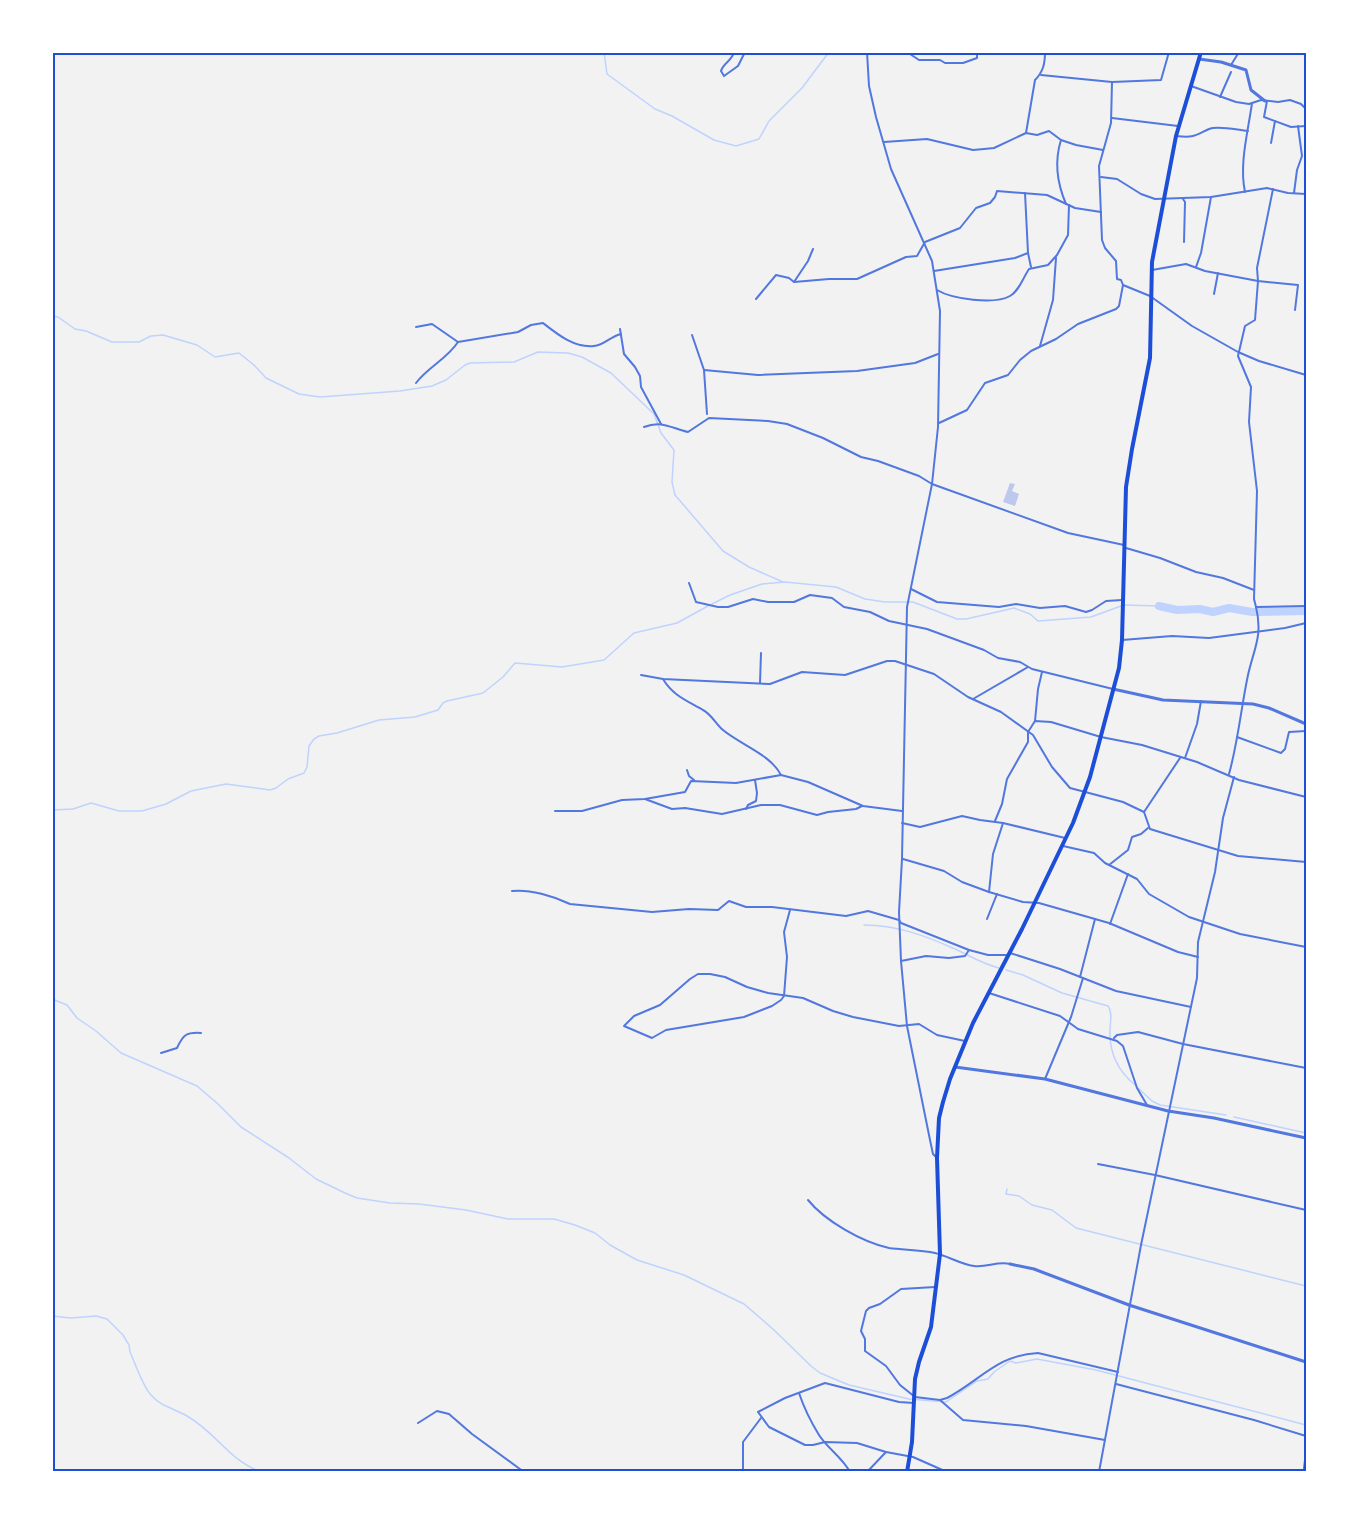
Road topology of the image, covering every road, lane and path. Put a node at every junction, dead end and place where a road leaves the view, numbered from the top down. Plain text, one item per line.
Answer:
1 (734, 52) edge
2 (745, 52) edge
3 (867, 52) edge
4 (907, 52) edge
5 (977, 52) edge
6 (1023, 52) edge
7 (1036, 52) edge
8 (1045, 52) edge
9 (1169, 52) edge
10 (1190, 52) edge
11 (1239, 52) edge
12 (1200, 55) edge
13 (1231, 65) junction
14 (1231, 72) dead end
15 (1041, 75) junction
16 (1112, 81) junction
17 (1191, 86) junction
18 (1220, 97) junction
19 (1266, 101) junction
20 (1252, 103) junction
21 (1306, 109) edge
22 (1112, 118) junction
23 (1275, 121) junction
24 (1179, 126) junction
25 (1298, 126) junction
26 (1306, 126) edge
27 (1248, 131) junction
28 (1026, 133) junction
29 (1176, 136) junction
30 (1061, 140) junction
31 (884, 142) junction
32 (1271, 142) dead end
33 (1104, 150) junction
34 (1101, 177) junction
35 (1273, 189) junction
36 (1245, 192) junction
37 (1026, 193) junction
38 (1294, 193) junction
39 (1306, 194) edge
40 (1211, 197) junction
41 (1164, 199) junction
42 (1183, 199) junction
43 (1067, 205) junction
44 (1101, 212) junction
45 (925, 242) junction
46 (1184, 242) dead end
47 (813, 249) dead end
48 (1028, 253) junction
49 (1057, 255) junction
50 (1196, 267) junction
51 (1031, 268) junction
52 (1151, 270) junction
53 (934, 271) junction
54 (1218, 273) junction
55 (1258, 281) junction
56 (794, 282) junction
57 (1123, 285) junction
58 (937, 290) junction
59 (1214, 294) dead end
60 (1150, 296) junction
61 (756, 299) dead end
62 (1295, 310) dead end
63 (416, 327) dead end
64 (620, 329) dead end
65 (621, 334) junction
66 (692, 335) dead end
67 (458, 342) junction
68 (1040, 346) junction
69 (1238, 352) junction
70 (938, 354) junction
71 (704, 370) junction
72 (1306, 375) edge
73 (416, 383) dead end
74 (708, 414) dead end
75 (939, 423) junction
76 (661, 424) junction
77 (644, 427) dead end
78 (932, 484) junction
79 (1124, 546) junction
80 (689, 583) dead end
81 (910, 589) junction
82 (1254, 590) junction
83 (1122, 601) junction
84 (1306, 606) edge
85 (1256, 608) junction
86 (1306, 623) edge
87 (907, 624) junction
88 (1260, 631) junction
89 (1122, 640) junction
90 (761, 652) dead end
91 (907, 665) junction
92 (1028, 667) junction
93 (1042, 672) junction
94 (641, 675) dead end
95 (663, 679) junction
96 (760, 683) junction
97 (1113, 689) junction
98 (973, 699) junction
99 (1201, 700) junction
100 (1245, 702) junction
101 (1035, 721) junction
102 (1306, 724) edge
103 (1306, 731) edge
104 (1028, 732) junction
105 (1101, 737) junction
106 (1237, 737) junction
107 (1180, 758) junction
108 (1185, 758) junction
109 (687, 770) dead end
110 (1229, 774) junction
111 (781, 775) junction
112 (1234, 777) junction
113 (695, 780) junction
114 (755, 780) junction
115 (1085, 792) junction
116 (1306, 797) edge
117 (645, 799) junction
118 (863, 806) junction
119 (746, 809) junction
120 (555, 811) dead end
121 (902, 811) junction
122 (1144, 812) junction
123 (995, 821) junction
124 (902, 823) junction
125 (1003, 823) junction
126 (1148, 828) junction
127 (1066, 838) junction
128 (1063, 846) junction
129 (1218, 850) junction
130 (902, 859) junction
131 (1306, 862) edge
132 (1109, 865) junction
133 (1128, 874) junction
134 (512, 891) dead end
135 (989, 892) junction
136 (997, 894) junction
137 (1035, 903) junction
138 (790, 910) junction
139 (987, 919) dead end
140 (1095, 919) junction
141 (899, 920) junction
142 (1203, 922) junction
143 (1110, 924) junction
144 (1306, 947) edge
145 (969, 950) junction
146 (1010, 954) junction
147 (1198, 957) junction
148 (901, 961) junction
149 (1082, 977) junction
150 (989, 993) junction
151 (784, 996) junction
152 (1191, 1007) junction
153 (1069, 1021) junction
154 (907, 1026) junction
155 (201, 1033) dead end
156 (1111, 1038) junction
157 (965, 1041) junction
158 (1183, 1044) junction
159 (161, 1053) dead end
160 (955, 1067) junction
161 (1306, 1068) edge
162 (1045, 1079) junction
163 (1148, 1106) junction
164 (1169, 1108) junction
165 (1306, 1138) edge
166 (937, 1158) junction
167 (1098, 1164) dead end
168 (1155, 1174) junction
169 (808, 1200) dead end
170 (1306, 1210) edge
171 (940, 1254) junction
172 (1010, 1264) joint
173 (937, 1287) junction
174 (1129, 1305) junction
175 (1306, 1362) edge
176 (1118, 1372) junction
177 (1116, 1384) junction
178 (799, 1393) junction
179 (914, 1400) junction
180 (940, 1400) junction
181 (761, 1418) junction
182 (418, 1423) dead end
183 (1306, 1436) edge
184 (1105, 1440) junction
185 (825, 1442) junction
186 (886, 1452) junction
187 (910, 1456) junction
188 (1306, 1456) edge
189 (524, 1472) edge
190 (743, 1472) edge
191 (850, 1472) edge
192 (867, 1472) edge
193 (907, 1472) edge
194 (946, 1472) edge
195 (1099, 1472) edge
196 (1304, 1472) edge

1 - 2 street
3 - 31 street
4 - 5 street
6 - 7 street
8 - 15 street
9 - 16 street
10 - 12 street
11 - 13 street
12 - 13 street
12 - 17 main road
13 - 19 street
14 - 18 street
15 - 16 street
15 - 28 street
16 - 22 street
17 - 18 street
17 - 24 main road
18 - 20 street
19 - 20 street
19 - 21 street
19 - 23 street
20 - 27 street
22 - 24 street
22 - 33 street
23 - 25 street
23 - 32 street
24 - 29 main road
25 - 26 street
25 - 38 street
27 - 29 street
27 - 36 street
28 - 30 street
28 - 31 street
29 - 41 main road
30 - 33 street
30 - 43 street
31 - 45 street
33 - 34 street
34 - 41 street
34 - 44 street
35 - 36 street
35 - 38 street
35 - 55 street
36 - 40 street
37 - 43 street
37 - 45 street
37 - 48 street
38 - 39 street
40 - 42 street
40 - 50 street
41 - 42 street
41 - 52 main road
42 - 46 street
43 - 44 street
43 - 49 street
44 - 57 street
45 - 53 street
45 - 56 street
47 - 56 street
48 - 51 street
48 - 53 street
49 - 51 street
49 - 68 street
50 - 52 street
50 - 54 street
51 - 58 street
52 - 60 main road
53 - 58 street
54 - 55 street
54 - 59 street
55 - 62 street
55 - 69 street
56 - 61 street
57 - 60 street
57 - 68 street
58 - 70 street
60 - 69 street
60 - 79 main road
63 - 67 street
64 - 65 street
65 - 67 street
65 - 76 street
66 - 71 street
67 - 73 street
68 - 75 street
69 - 72 street
69 - 82 street
70 - 71 street
70 - 75 street
71 - 74 street
75 - 78 street
76 - 77 street
76 - 78 street
78 - 79 street
78 - 81 street
79 - 82 street
79 - 83 main road
80 - 87 street
81 - 83 street
81 - 87 street
82 - 85 street
83 - 89 main road
84 - 85 street
85 - 88 street
86 - 88 street
87 - 91 street
87 - 92 street
88 - 89 street
88 - 100 street
89 - 97 main road
90 - 96 street
91 - 96 street
91 - 98 street
91 - 121 street
92 - 93 street
92 - 98 street
93 - 97 street
93 - 101 street
94 - 95 street
95 - 96 street
95 - 111 street
97 - 99 street
97 - 105 main road
98 - 104 street
99 - 100 street
99 - 108 street
100 - 102 street
100 - 106 street
101 - 104 street
101 - 105 street
103 - 106 street
104 - 115 street
104 - 123 street
105 - 107 street
105 - 115 main road
106 - 110 street
107 - 108 street
107 - 122 street
108 - 110 street
109 - 113 street
110 - 112 street
111 - 114 street
111 - 118 street
112 - 116 street
112 - 129 street
113 - 114 street
113 - 117 street
114 - 119 street
115 - 122 street
115 - 127 main road
117 - 119 street
117 - 120 street
118 - 119 street
118 - 121 street
121 - 124 street
122 - 126 street
123 - 124 street
123 - 125 street
124 - 130 street
125 - 127 street
125 - 135 street
126 - 129 street
126 - 132 street
127 - 128 main road
128 - 132 street
128 - 137 main road
129 - 131 street
129 - 142 street
130 - 135 street
130 - 141 street
132 - 133 street
133 - 142 street
133 - 143 street
134 - 138 street
135 - 136 street
136 - 137 street
136 - 139 street
137 - 140 street
137 - 146 main road
138 - 141 street
138 - 151 street
140 - 143 street
140 - 149 street
141 - 145 street
141 - 148 street
142 - 144 street
142 - 147 street
143 - 147 street
145 - 146 street
145 - 148 street
146 - 149 street
146 - 150 main road
147 - 152 street
148 - 154 street
149 - 152 street
149 - 153 street
150 - 153 street
150 - 157 main road
151 - 151 street
151 - 154 street
152 - 158 street
153 - 156 street
153 - 162 street
154 - 157 street
154 - 166 street
155 - 159 street
156 - 158 street
156 - 163 street
157 - 160 main road
158 - 161 street
158 - 164 street
160 - 162 street
160 - 166 main road
162 - 163 street
163 - 164 street
164 - 165 street
164 - 168 street
166 - 171 main road
167 - 168 street
168 - 170 street
168 - 174 street
169 - 171 street
171 - 172 street
171 - 173 main road
172 - 174 street
173 - 179 main road
173 - 179 street
174 - 175 street
174 - 176 street
176 - 177 street
176 - 180 street
177 - 183 street
177 - 184 street
178 - 179 street
178 - 181 street
178 - 185 street
179 - 180 street
179 - 187 main road
180 - 184 street
181 - 185 street
181 - 190 street
182 - 189 street
184 - 195 street
185 - 186 street
185 - 191 street
186 - 187 street
186 - 192 street
187 - 193 main road
187 - 194 street
188 - 196 street

